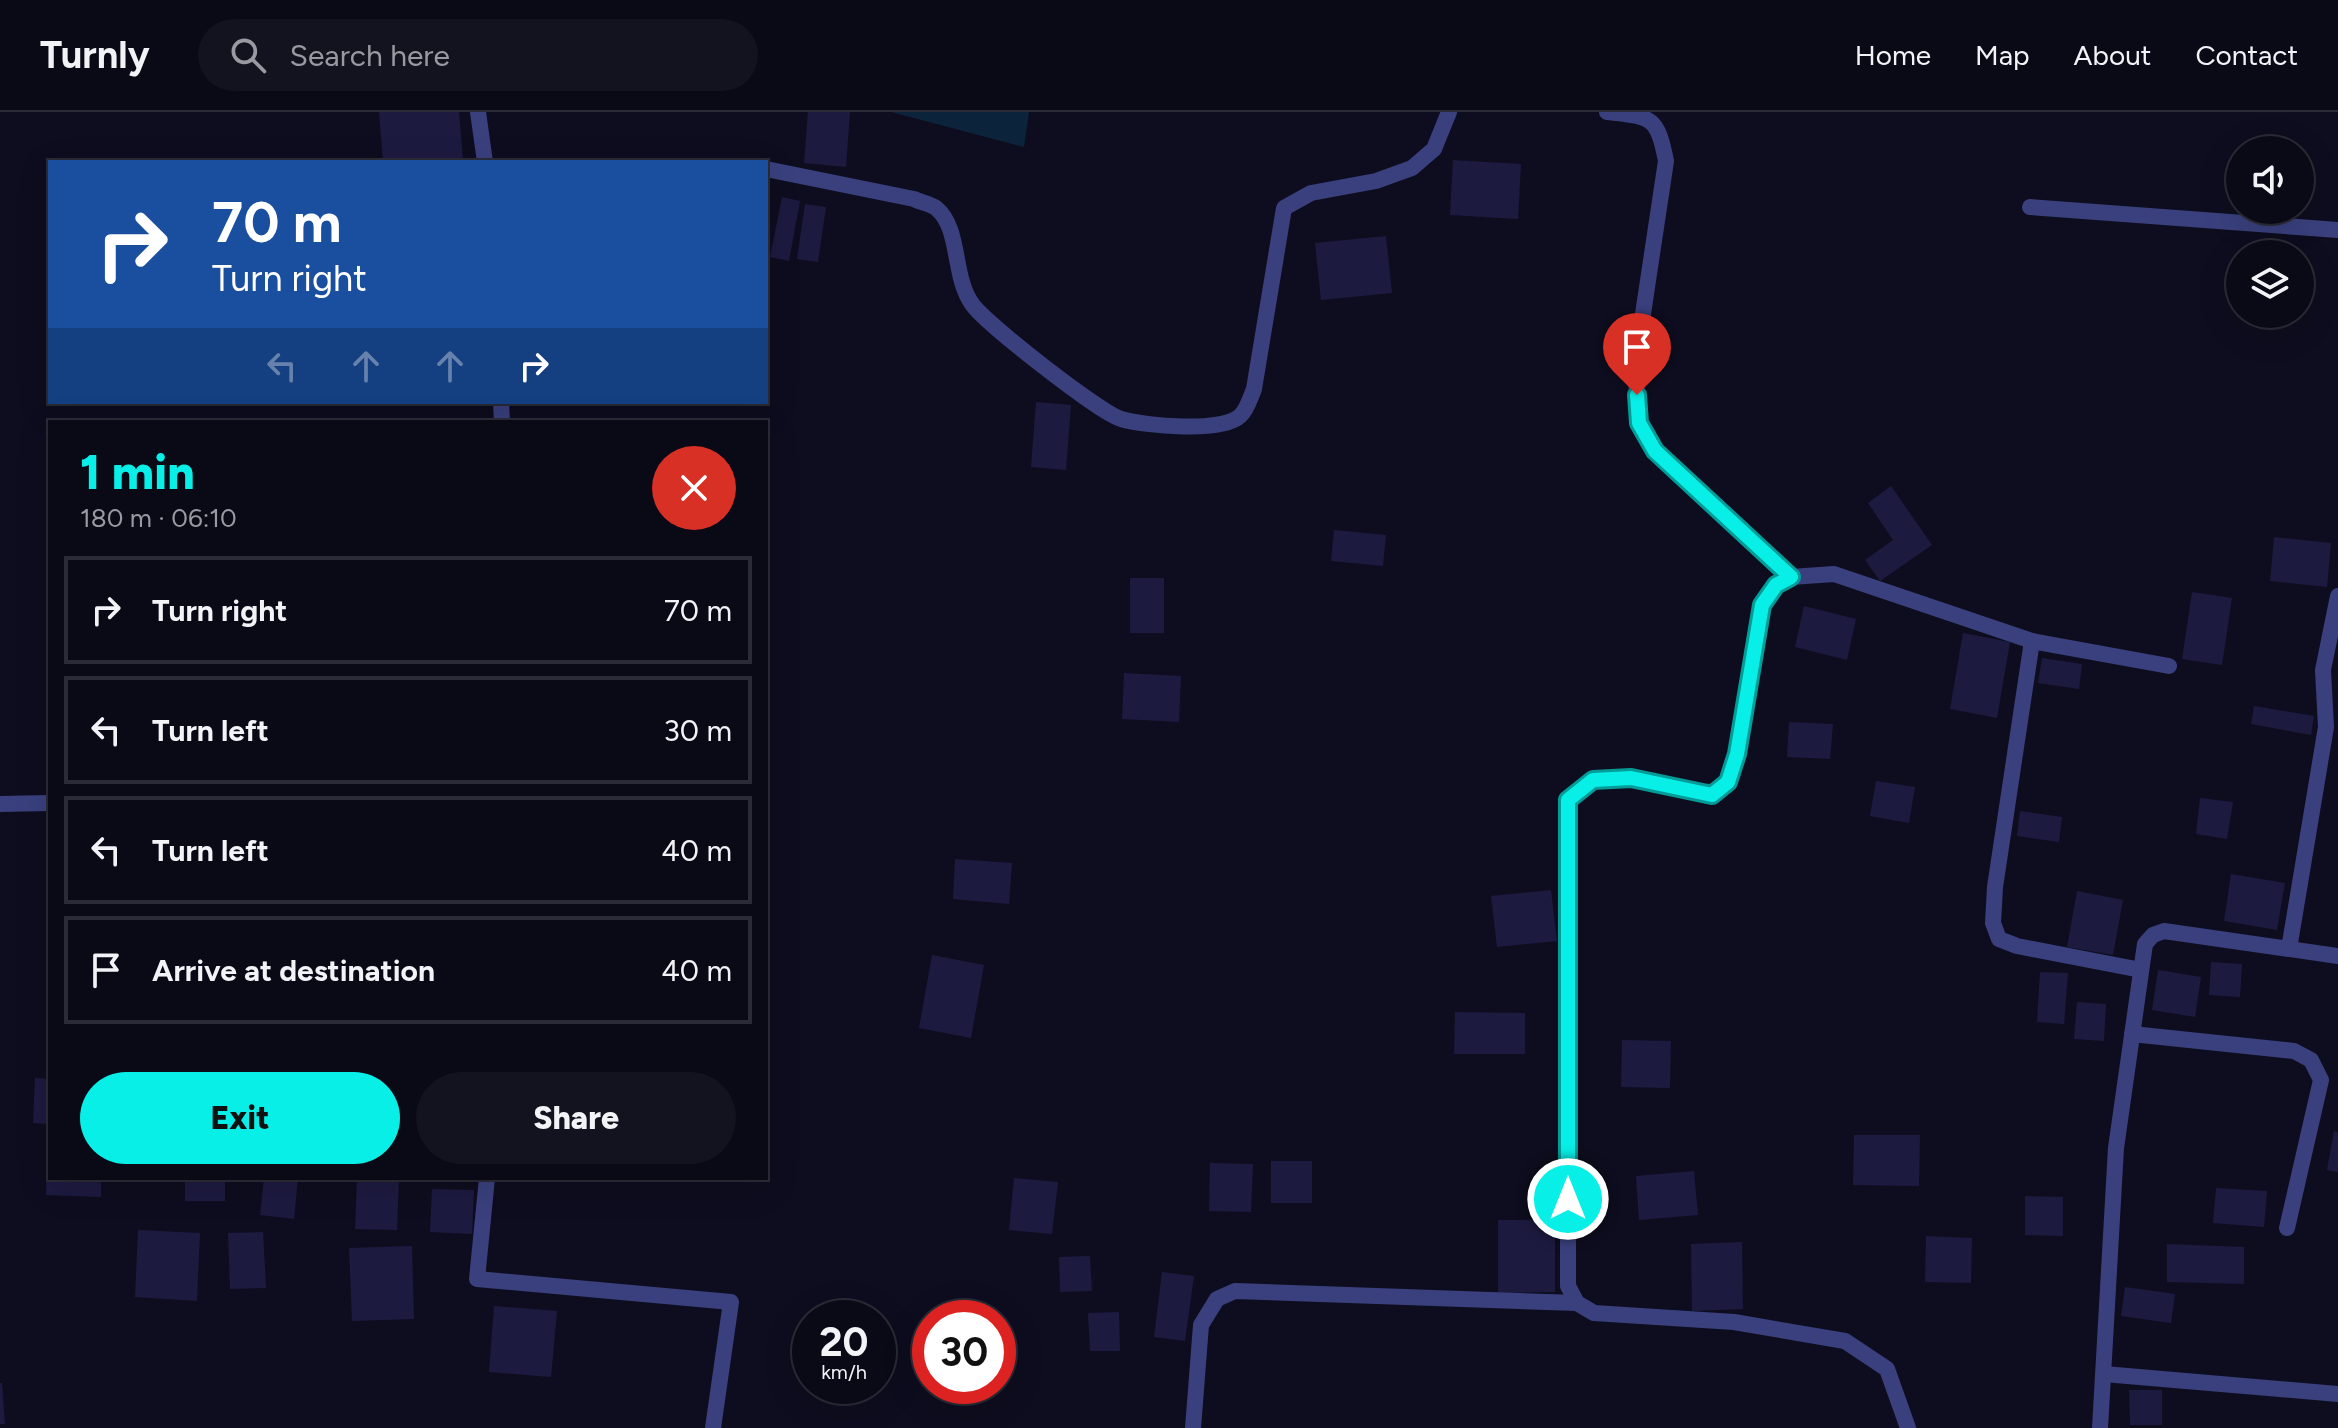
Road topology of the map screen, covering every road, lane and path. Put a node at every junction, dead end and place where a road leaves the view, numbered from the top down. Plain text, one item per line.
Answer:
1 (478, 112) edge
2 (1449, 112) edge
3 (1607, 112) edge
4 (485, 160) edge
5 (768, 169) edge
6 (2030, 207) dead end
7 (2338, 230) edge
8 (1791, 577) junction
9 (2338, 596) edge
10 (2032, 641) junction
11 (2169, 666) dead end
12 (48, 803) edge
13 (0, 804) edge
14 (2289, 949) junction
15 (2338, 956) edge
16 (2141, 970) junction
17 (2132, 1034) junction
18 (487, 1180) edge
19 (2287, 1228) dead end
20 (1577, 1303) junction
21 (2104, 1374) junction
22 (2338, 1394) edge
23 (713, 1428) edge
24 (1193, 1428) edge
25 (1908, 1428) edge
26 (2100, 1428) edge

1 - 4 street
2 - 5 street
3 - 8 street
6 - 7 street
8 - 10 street
8 - 20 street
9 - 14 street
10 - 11 street
10 - 16 street
12 - 13 street
14 - 15 street
14 - 16 street
16 - 17 street
17 - 19 street
17 - 21 street
18 - 23 street
20 - 24 street
20 - 25 street
21 - 22 street
21 - 26 street

